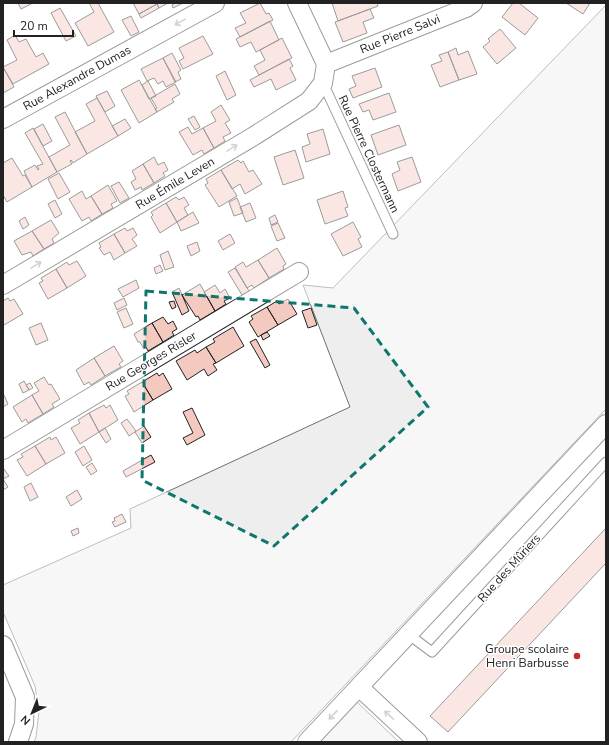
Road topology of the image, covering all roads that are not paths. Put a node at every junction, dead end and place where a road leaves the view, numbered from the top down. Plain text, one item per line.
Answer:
1 (215, 3) edge
2 (297, 3) edge
3 (472, 3) edge
4 (326, 64) junction
5 (323, 83) junction
6 (3, 119) edge
7 (393, 234) dead end
8 (299, 272) dead end
9 (3, 285) edge
10 (605, 428) edge
11 (3, 450) edge
12 (606, 462) edge
13 (408, 634) junction
14 (3, 645) edge
15 (359, 687) junction
16 (18, 742) edge
17 (307, 742) edge
18 (418, 742) edge

1 -> 6 street, Rue Alexandre Dumas
2 - 4 street
3 - 4 street, Rue Pierre Salvi
4 - 5 street, Rue Émile Leven
5 - 7 lane, Rue Pierre Clostermann
9 -> 5 street, Rue Émile Leven
8 - 11 street, Rue Georges Risler
10 - 13 street
12 - 13 lane, Rue des Mûriers
13 - 15 street
14 - 16 street
15 -> 17 street
18 -> 15 street

